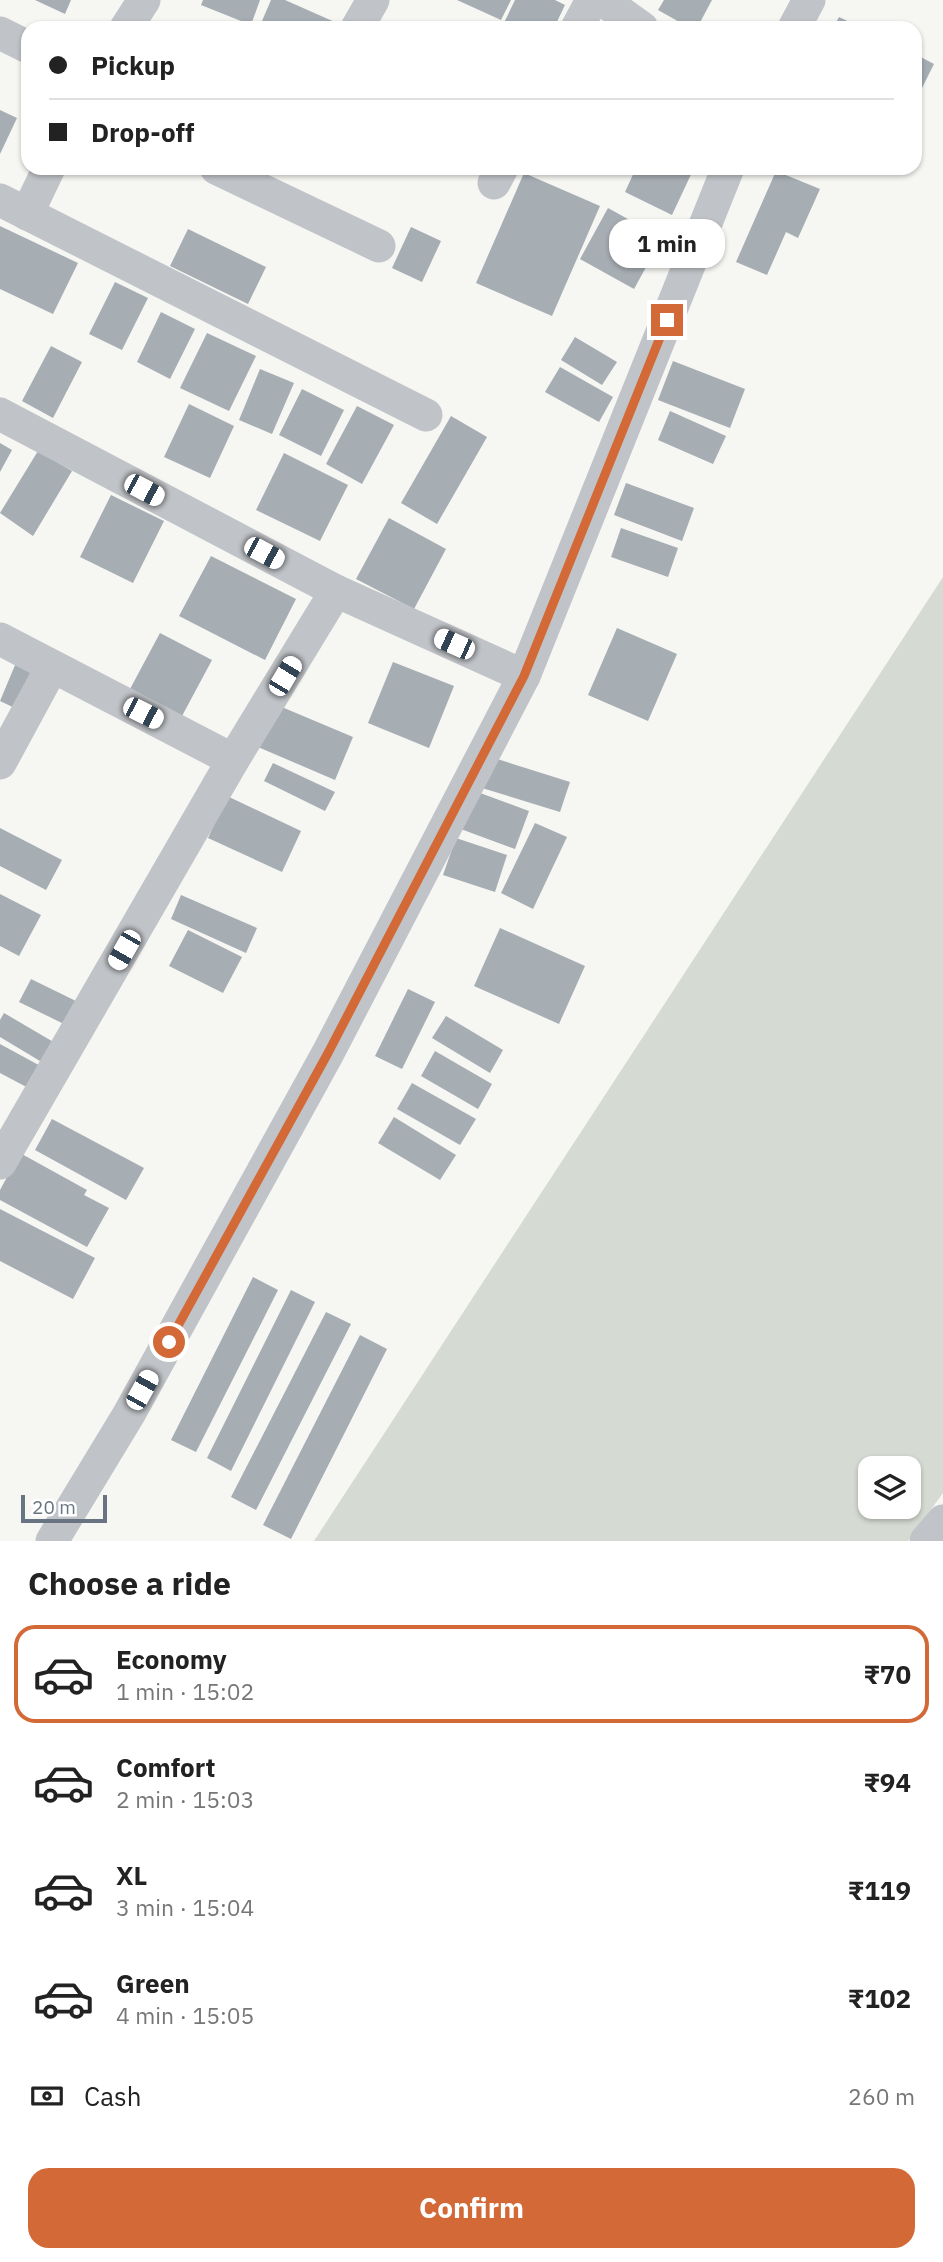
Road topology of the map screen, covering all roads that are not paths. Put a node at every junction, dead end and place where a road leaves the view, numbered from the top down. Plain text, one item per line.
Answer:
1 (144, 0) edge
2 (373, 0) edge
3 (592, 0) edge
4 (603, 0) edge
5 (810, 0) edge
6 (130, 21) edge
7 (361, 21) edge
8 (581, 21) edge
9 (632, 21) edge
10 (798, 21) edge
11 (0, 33) edge
12 (21, 44) edge
13 (44, 175) edge
14 (250, 175) edge
15 (725, 175) edge
16 (279, 181) edge
17 (14, 207) edge
18 (379, 246) dead end
19 (0, 414) edge
20 (426, 415) dead end
21 (337, 591) junction
22 (0, 639) edge
23 (52, 667) junction
24 (524, 676) junction
25 (233, 760) junction
26 (0, 763) edge
27 (0, 1163) edge
28 (943, 1521) edge
29 (52, 1541) edge
30 (926, 1541) edge

1 - 6 street
2 - 7 street
3 - 8 street
4 - 9 street
5 - 10 street
11 - 12 street
13 - 17 street
14 - 16 street
15 - 24 street
16 - 18 street
17 - 20 street
19 - 21 street
21 - 24 street
21 - 25 street
22 - 23 street
23 - 25 street
23 - 26 street
24 - 29 street
25 - 27 street
28 - 30 street

